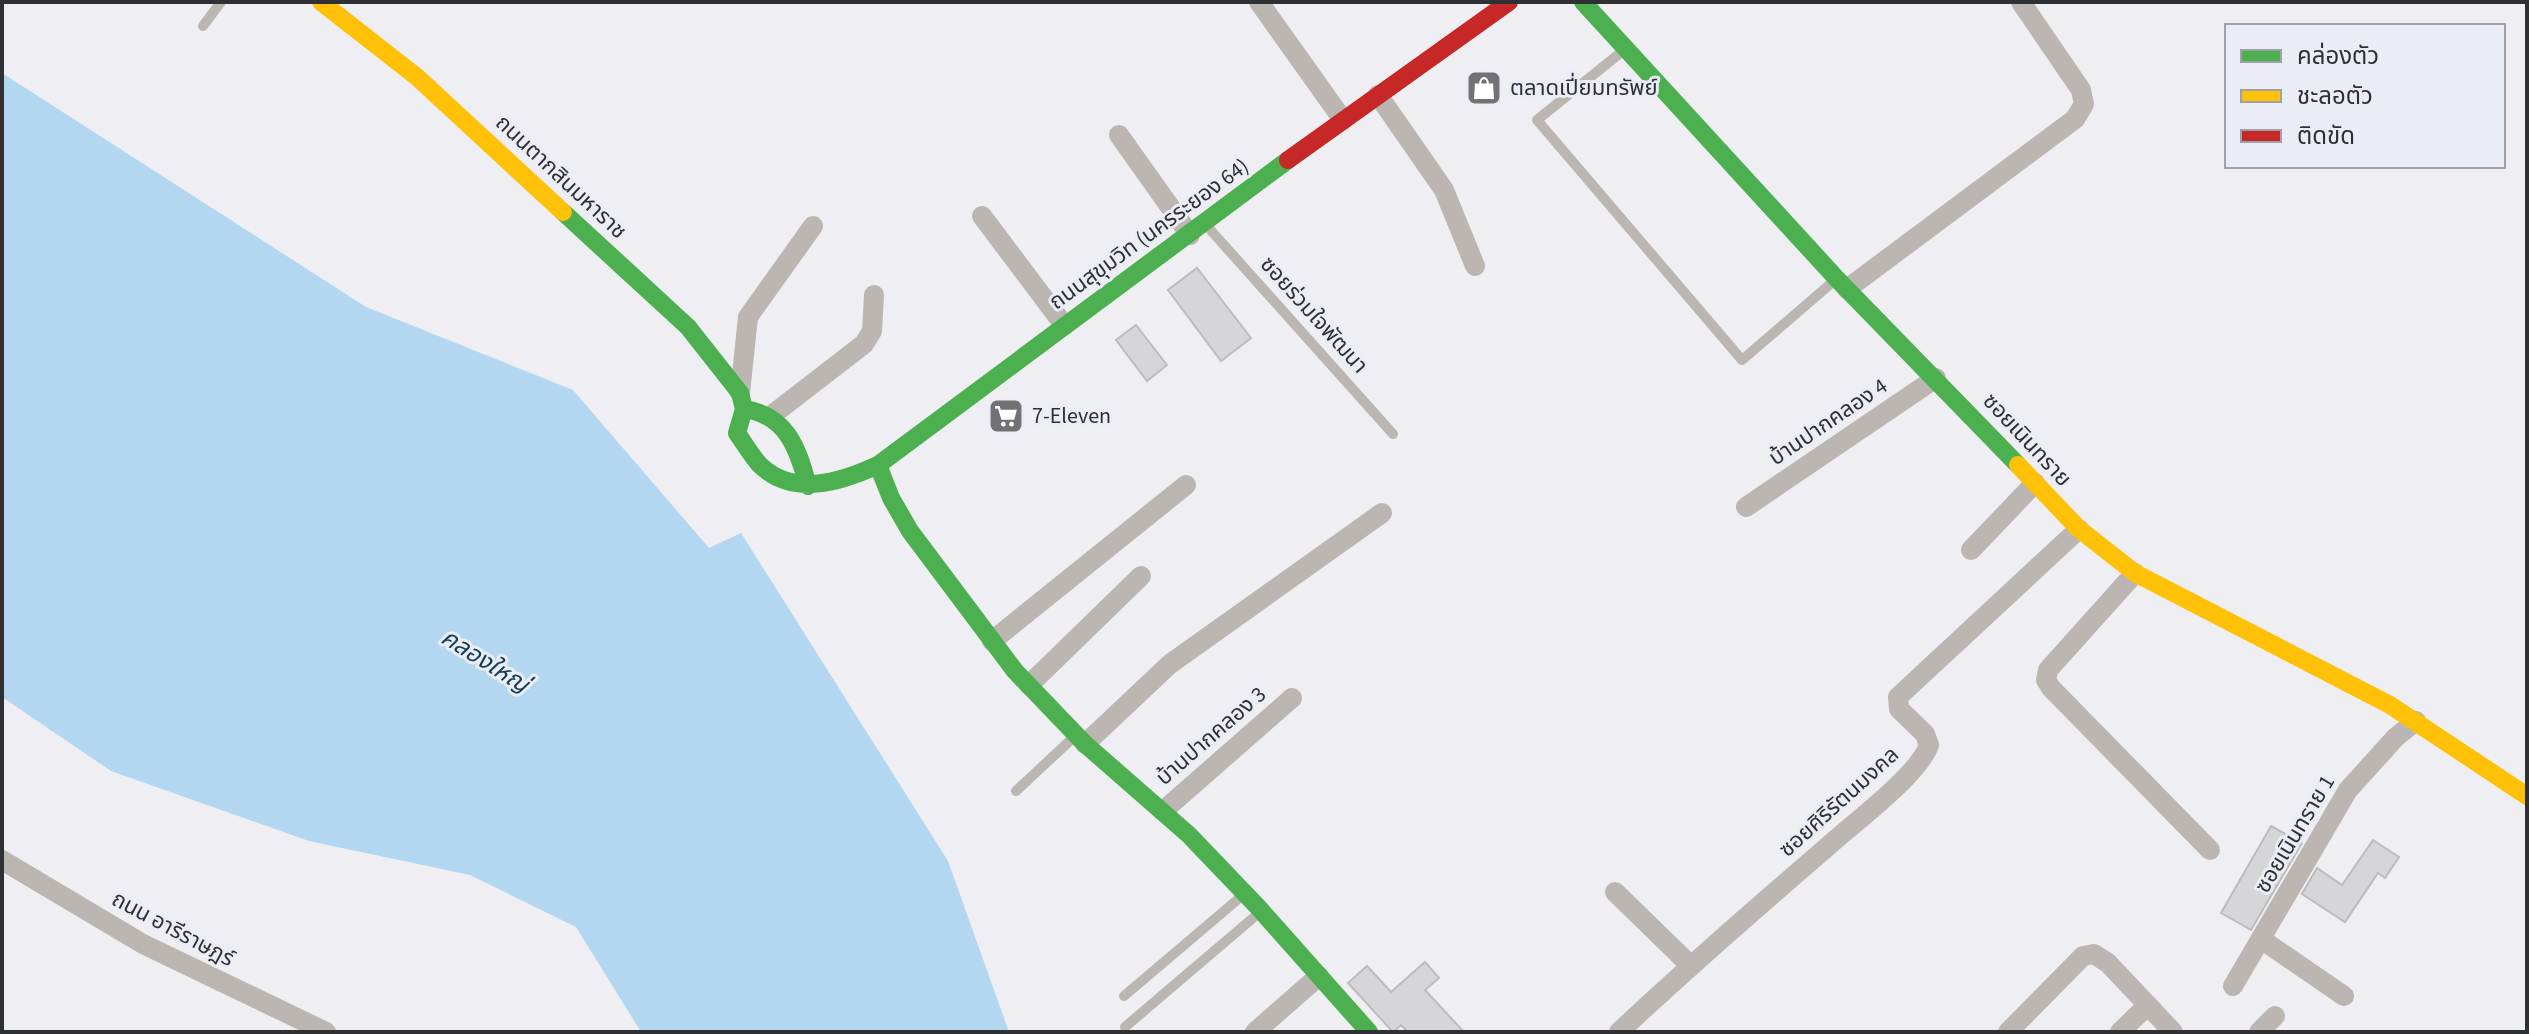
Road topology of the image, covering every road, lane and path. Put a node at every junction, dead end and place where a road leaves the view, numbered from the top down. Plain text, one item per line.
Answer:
1 (221, 2) edge
2 (321, 2) edge
3 (1259, 2) edge
4 (1583, 2) edge
5 (2021, 2) edge
6 (1503, 3) edge
7 (203, 26) dead end
8 (1624, 50) junction
9 (1378, 95) junction
10 (1343, 120) junction
11 (1119, 135) dead end
12 (982, 216) dead end
13 (813, 226) dead end
14 (1197, 229) junction
15 (1475, 266) dead end
16 (1842, 284) junction
17 (874, 295) dead end
18 (1064, 325) junction
19 (1936, 378) junction
20 (742, 401) junction
21 (772, 415) junction
22 (1393, 434) dead end
23 (878, 465) junction
24 (2035, 483) junction
25 (1186, 485) dead end
26 (808, 486) junction
27 (1746, 507) dead end
28 (1382, 513) dead end
29 (2079, 529) junction
30 (1971, 550) dead end
31 (2135, 573) junction
32 (1141, 576) dead end
33 (992, 641) junction
34 (1029, 685) junction
35 (1292, 698) dead end
36 (2416, 721) junction
37 (1081, 739) junction
38 (1016, 791) dead end
39 (2527, 796) edge
40 (1163, 811) junction
41 (2210, 850) dead end
42 (2, 860) edge
43 (1615, 892) dead end
44 (1245, 894) junction
45 (1261, 911) junction
46 (2261, 939) junction
47 (1690, 965) junction
48 (1319, 976) junction
49 (2233, 986) dead end
50 (1124, 996) dead end
51 (2344, 996) dead end
52 (2148, 1005) junction
53 (2275, 1016) dead end
54 (1125, 1027) dead end
55 (326, 1032) edge
56 (1255, 1032) edge
57 (1369, 1032) edge
58 (1619, 1032) edge
59 (2008, 1032) edge
60 (2120, 1032) edge
61 (2173, 1032) edge
62 (2259, 1032) edge

1 - 7 lane
2 - 20 street, ถนนตากสินมหาราช
3 - 10 street
4 - 8 street, ซอยเนินทราย
5 - 16 street
6 - 9 street, ถนนสุขุมวิท (นครระยอง 64)
8 - 16 street, ซอยเนินทราย
8 - 16 lane
9 - 10 street, ถนนสุขุมวิท (นครระยอง 64)
9 - 15 street
10 - 14 street, ถนนสุขุมวิท (นครระยอง 64)
11 - 14 street
12 - 18 street
13 - 20 street
14 - 18 street, ถนนสุขุมวิท (นครระยอง 64)
14 - 22 lane, ซอยร่วมใจพัฒนา
16 - 19 street, ซอยเนินทราย
17 - 21 street
18 - 23 street, ถนนสุขุมวิท (นครระยอง 64)
19 - 24 street, ซอยเนินทราย
19 - 27 street, บ้านปากคลอง 4
20 - 21 street
20 - 26 street
21 - 26 street
23 - 26 street, ถนนสุขุมวิท (นครระยอง 64)
23 - 33 street
24 - 29 street, ซอยเนินทราย
24 - 30 street
25 - 33 street
28 - 37 street
29 - 31 street, ซอยเนินทราย
29 - 47 street, ซอยศิริรัตนมงคล
31 - 36 street, ซอยเนินทราย
31 - 41 street
32 - 34 street
33 - 34 street
34 - 37 street
35 - 40 street, บ้านปากคลอง 3
36 - 39 street, ซอยเนินทราย
36 - 46 street, ซอยเนินทราย 1
37 - 38 lane
37 - 40 street
40 - 44 street
42 - 55 street, ถนน อารีราษฎร์
43 - 47 street
44 - 45 street
44 - 50 lane
45 - 48 street
45 - 54 lane
46 - 49 street, ซอยเนินทราย 1
46 - 51 street
47 - 58 street, ซอยศิริรัตนมงคล
48 - 56 street
48 - 57 street
52 - 59 street
52 - 60 street
52 - 61 street
53 - 62 street

